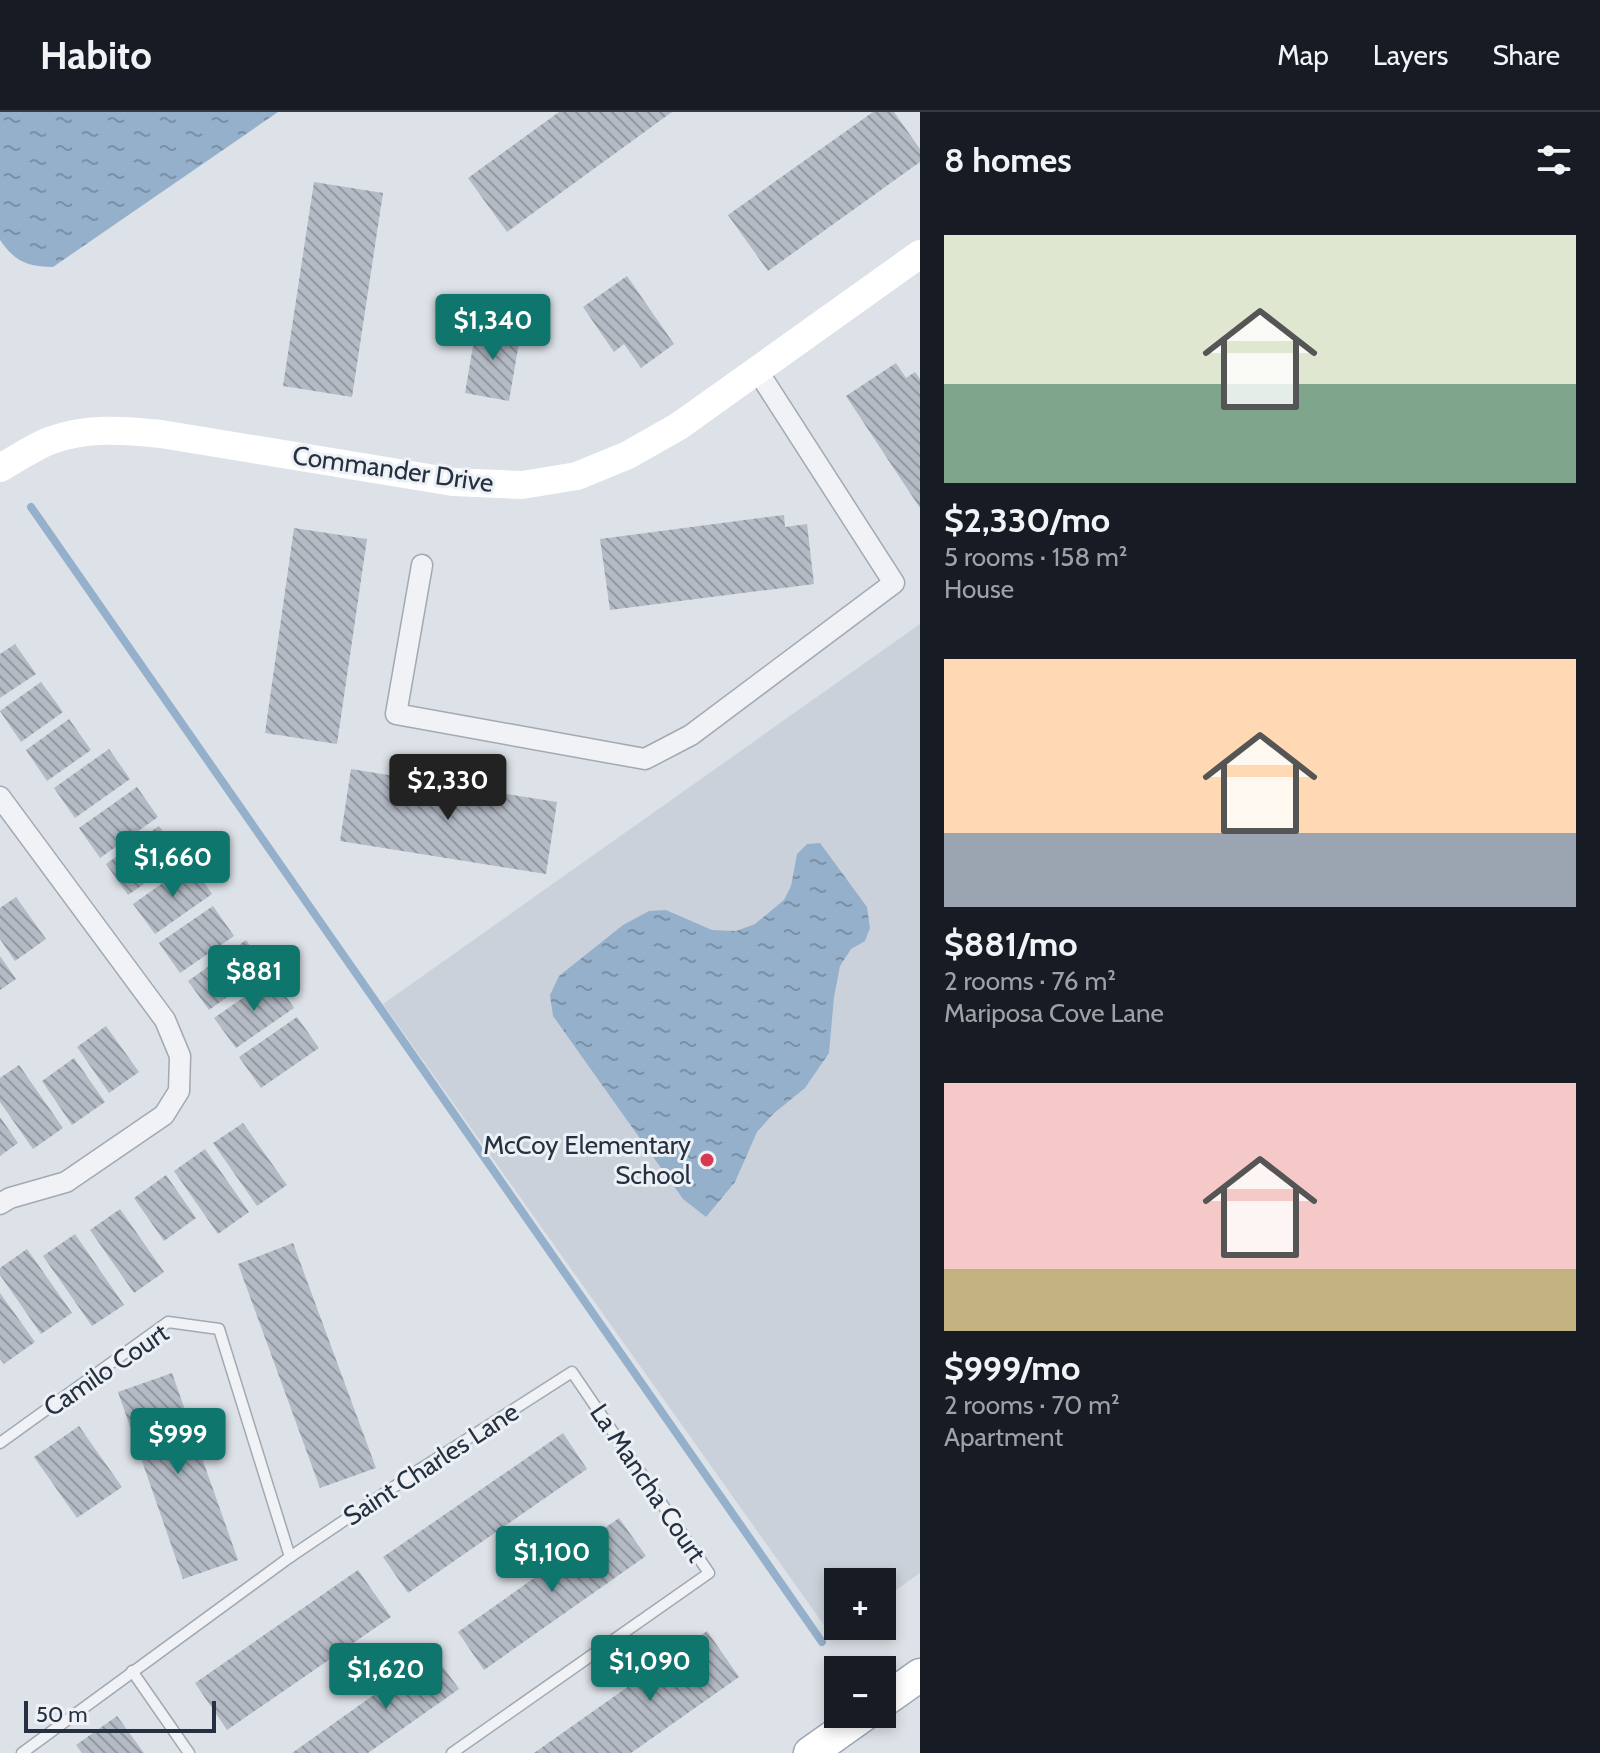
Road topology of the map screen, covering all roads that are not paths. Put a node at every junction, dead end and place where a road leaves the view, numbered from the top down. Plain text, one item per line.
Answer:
1 (915, 262) edge
2 (757, 370) junction
3 (0, 468) edge
4 (422, 565) dead end
5 (0, 797) edge
6 (8, 825) edge
7 (0, 1204) edge
8 (572, 1372) joint
9 (0, 1443) edge
10 (290, 1557) junction
11 (132, 1671) junction
12 (920, 1675) edge
13 (896, 1692) edge
14 (845, 1728) edge
15 (22, 1753) edge
16 (189, 1753) edge
17 (452, 1753) edge
18 (810, 1753) edge

1 - 2 street, Commander Drive
2 - 3 street, Commander Drive
2 - 4 street
5 - 6 street
6 - 7 street
8 - 10 lane, Saint Charles Lane
8 - 17 lane, La Mancha Court
9 - 10 lane, Camilo Court
10 - 11 lane, Saint Charles Lane
11 - 15 lane, Saint Charles Lane
11 - 16 lane
12 - 13 main road
14 - 18 main road

